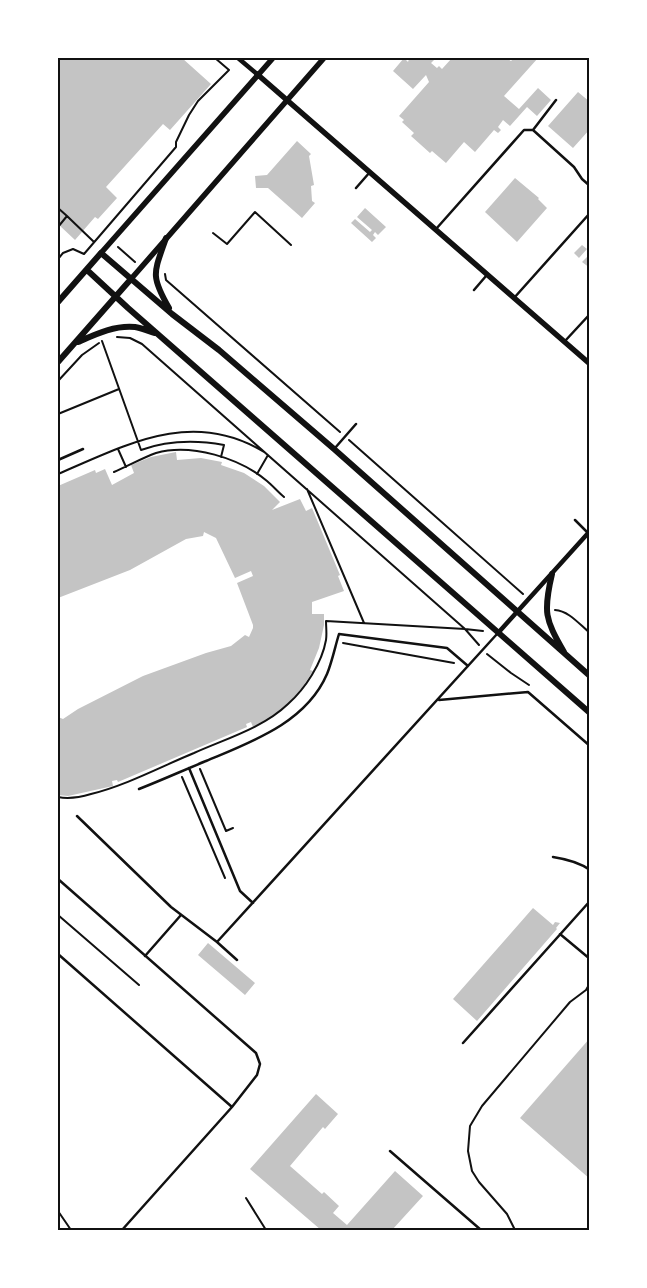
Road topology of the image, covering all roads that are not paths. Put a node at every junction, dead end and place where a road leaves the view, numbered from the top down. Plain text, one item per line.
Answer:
1 (238, 58) edge
2 (273, 58) edge
3 (324, 58) edge
4 (257, 74) junction
5 (287, 100) junction
6 (556, 100) dead end
7 (533, 130) junction
8 (370, 172) junction
9 (590, 186) edge
10 (356, 188) dead end
11 (590, 214) edge
12 (435, 229) junction
13 (166, 238) junction
14 (101, 253) junction
15 (87, 270) junction
16 (487, 274) junction
17 (131, 279) junction
18 (474, 290) dead end
19 (116, 296) junction
20 (514, 298) junction
21 (58, 302) edge
22 (172, 314) junction
23 (590, 314) edge
24 (157, 333) junction
25 (564, 342) junction
26 (74, 343) junction
27 (58, 362) edge
28 (590, 364) edge
29 (356, 424) dead end
30 (83, 449) dead end
31 (334, 449) junction
32 (58, 460) edge
33 (575, 520) dead end
34 (589, 533) edge
35 (552, 574) junction
36 (518, 612) junction
37 (498, 633) junction
38 (568, 657) junction
39 (468, 666) junction
40 (590, 676) edge
41 (438, 700) junction
42 (590, 713) edge
43 (590, 746) edge
44 (189, 768) junction
45 (140, 789) dead end
46 (77, 816) dead end
47 (553, 857) dead end
48 (590, 870) edge
49 (58, 879) edge
50 (590, 901) edge
51 (252, 903) junction
52 (181, 915) junction
53 (560, 934) junction
54 (217, 942) junction
55 (58, 954) edge
56 (145, 956) junction
57 (590, 959) edge
58 (237, 960) dead end
59 (463, 1043) dead end
60 (232, 1107) junction
61 (390, 1151) dead end
62 (122, 1230) edge
63 (481, 1230) edge

1 - 4 street
2 - 4 street
3 - 5 street
4 - 5 street
4 - 14 street
5 - 8 street
5 - 13 street
6 - 7 lane
7 - 9 lane
7 - 12 lane
8 - 10 lane
8 - 12 street
11 - 20 lane
12 - 16 street
13 - 17 street
13 - 22 main road
14 - 15 main road
14 - 17 main road
15 - 19 main road
15 - 21 main road
16 - 18 lane
16 - 20 street
17 - 19 main road
17 - 22 main road
19 - 24 main road
19 - 26 main road
20 - 25 street
22 - 31 main road
23 - 25 lane
24 - 26 main road
24 - 37 main road
25 - 28 street
26 - 27 main road
29 - 31 lane
30 - 32 lane
31 - 36 main road
33 - 34 lane
34 - 35 street
35 - 36 street
35 - 38 main road
36 - 37 street
36 - 38 main road
37 - 39 lane
37 - 42 main road
38 - 40 main road
39 - 41 lane
39 - 44 lane
41 - 43 lane
41 - 51 lane
44 - 45 lane
44 - 51 lane
46 - 52 lane
47 - 48 lane
49 - 56 lane
50 - 53 lane
51 - 54 lane
52 - 54 lane
52 - 56 lane
53 - 57 lane
53 - 59 lane
54 - 58 lane
55 - 60 lane
56 - 60 lane
60 - 62 lane
61 - 63 lane

